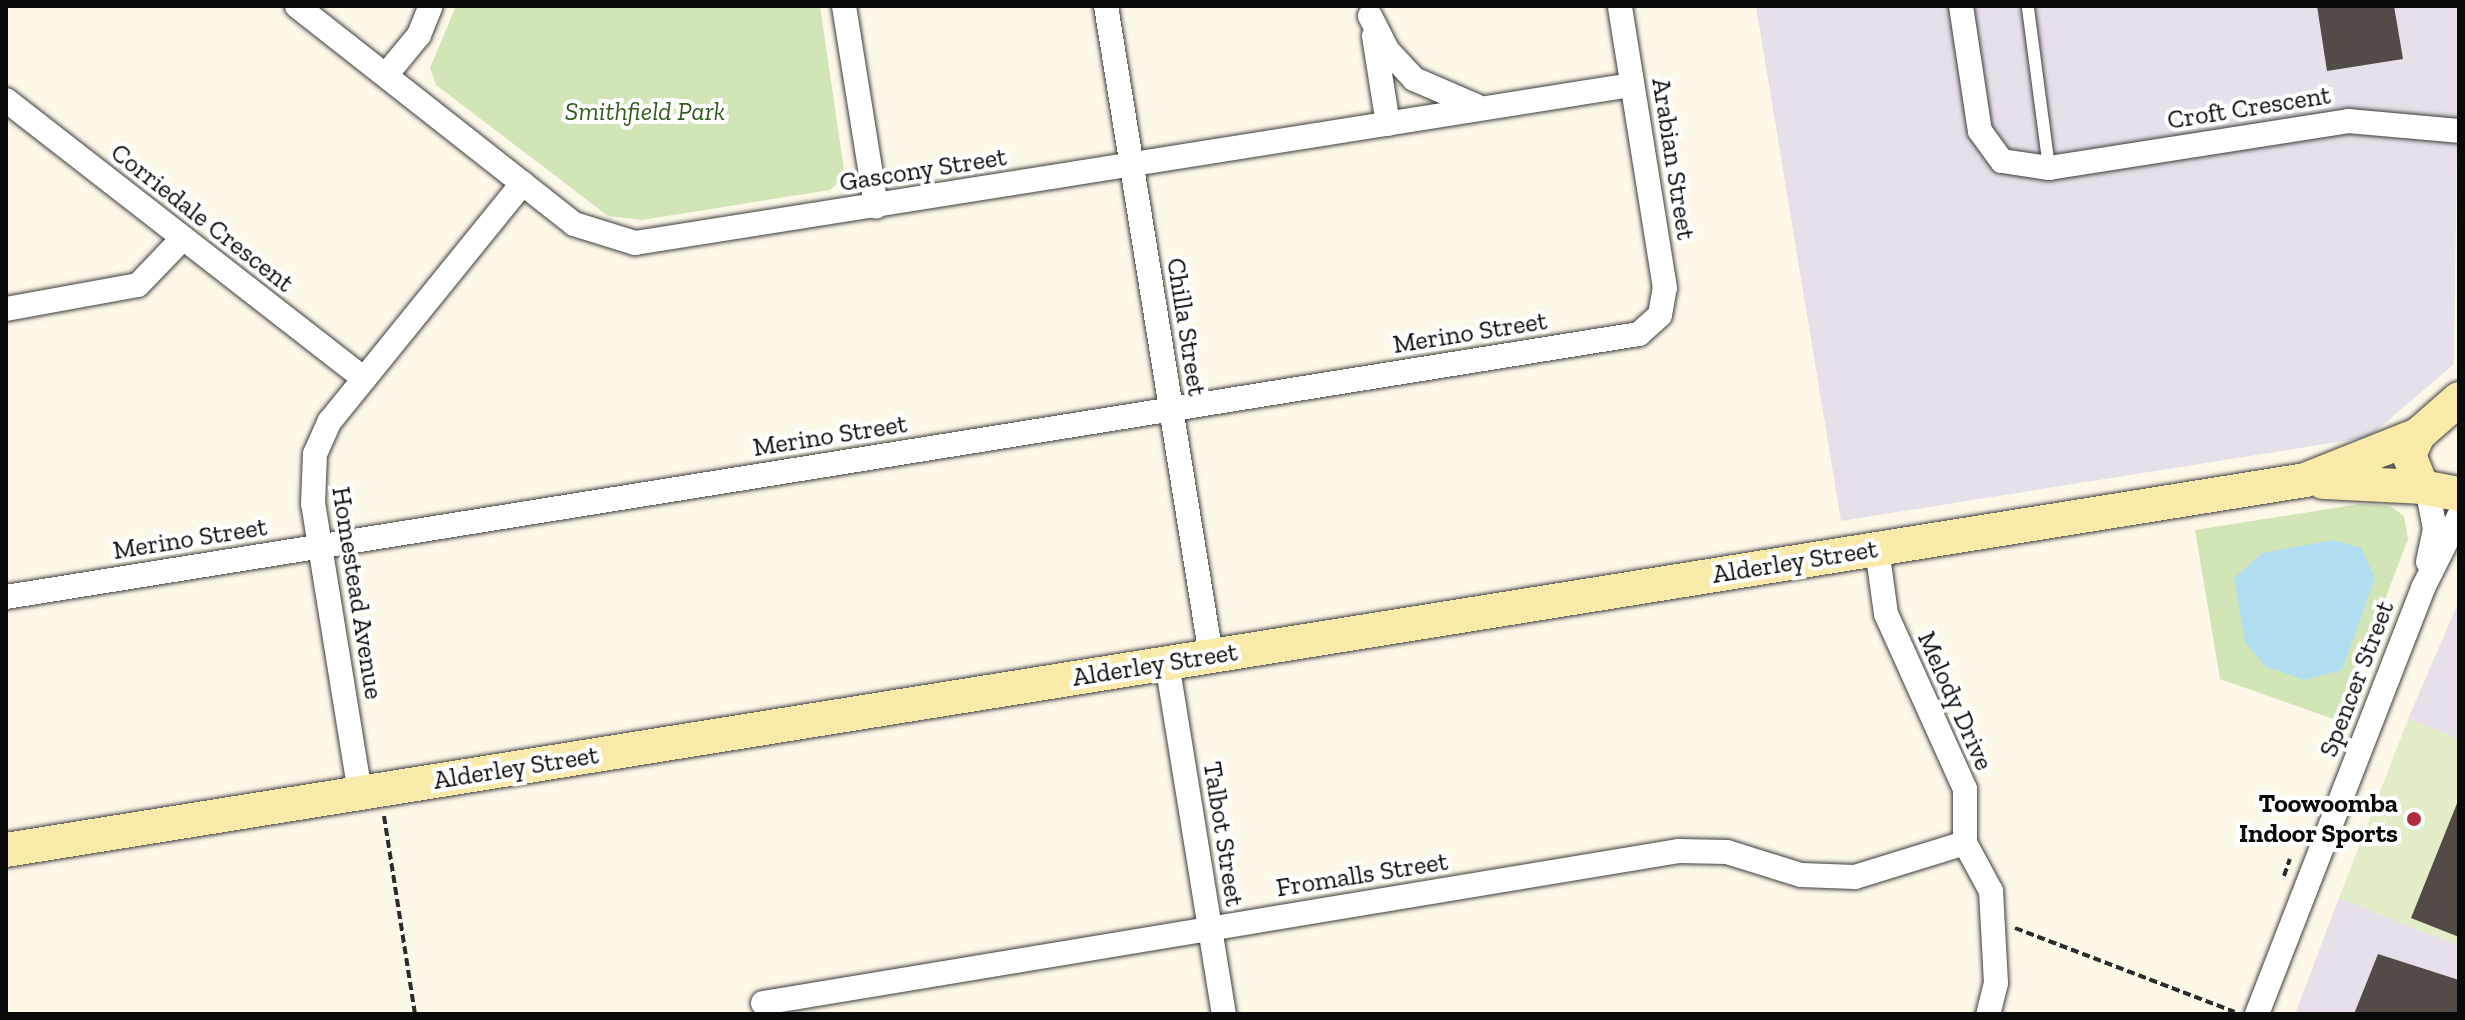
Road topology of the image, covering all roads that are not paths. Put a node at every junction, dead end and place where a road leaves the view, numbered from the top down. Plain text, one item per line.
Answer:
1 (297, 6) edge
2 (431, 6) edge
3 (844, 6) edge
4 (1106, 6) edge
5 (1620, 6) edge
6 (1961, 6) edge
7 (2028, 8) edge
8 (1370, 11) edge
9 (386, 75) junction
10 (1632, 85) junction
11 (6, 100) edge
12 (1490, 108) junction
13 (1388, 124) junction
14 (2459, 131) edge
15 (1132, 165) junction
16 (2049, 168) junction
17 (523, 183) junction
18 (876, 206) junction
19 (183, 238) junction
20 (6, 309) edge
21 (1657, 319) joint
22 (364, 379) junction
23 (2459, 399) edge
24 (1171, 410) junction
25 (2418, 435) junction
26 (2305, 480) junction
27 (2436, 491) edge
28 (2459, 516) edge
29 (320, 546) junction
30 (1877, 549) junction
31 (2423, 588) junction
32 (6, 597) edge
33 (1211, 656) junction
34 (1167, 663) junction
35 (370, 792) junction
36 (1965, 843) junction
37 (6, 850) edge
38 (1210, 928) junction
39 (763, 1003) dead end
40 (1224, 1014) edge
41 (1988, 1014) edge
42 (2257, 1014) edge

1 - 9 street, Gascony Street
2 - 9 street
3 - 18 street
4 - 15 street, Chilla Street
5 - 10 street, Arabian Street
6 - 16 street, Croft Crescent
7 - 16 lane
8 - 12 street
8 - 13 street
9 - 17 street, Gascony Street
10 - 12 street, Gascony Street
10 - 21 street, Arabian Street
11 - 19 street, Corriedale Crescent
12 - 13 street, Gascony Street
13 - 15 street, Gascony Street
14 - 16 street, Croft Crescent
15 - 18 street, Gascony Street
15 - 24 street, Chilla Street
17 - 18 street, Gascony Street
17 - 22 street, Homestead Avenue
19 - 20 street
19 - 22 street, Corriedale Crescent
21 - 24 street, Merino Street
22 - 29 street, Homestead Avenue
23 - 25 street, Alderley Street
24 - 29 street, Merino Street
24 - 33 street, Chilla Street
25 - 26 street, Alderley Street
25 - 27 street
26 - 27 street, Alderley Street
26 - 30 street, Alderley Street
27 - 31 street, Spencer Street
28 - 31 street, Spencer Street
29 - 32 street, Merino Street
29 - 35 street, Homestead Avenue
30 - 33 street, Alderley Street
30 - 36 street, Melody Drive
31 - 42 street, Spencer Street
33 - 34 street, Alderley Street
34 - 35 street, Alderley Street
34 - 38 street, Talbot Street
35 - 37 street, Alderley Street
36 - 38 street, Fromalls Street
36 - 41 street, Melody Drive
38 - 39 street, Fromalls Street
38 - 40 street, Talbot Street

